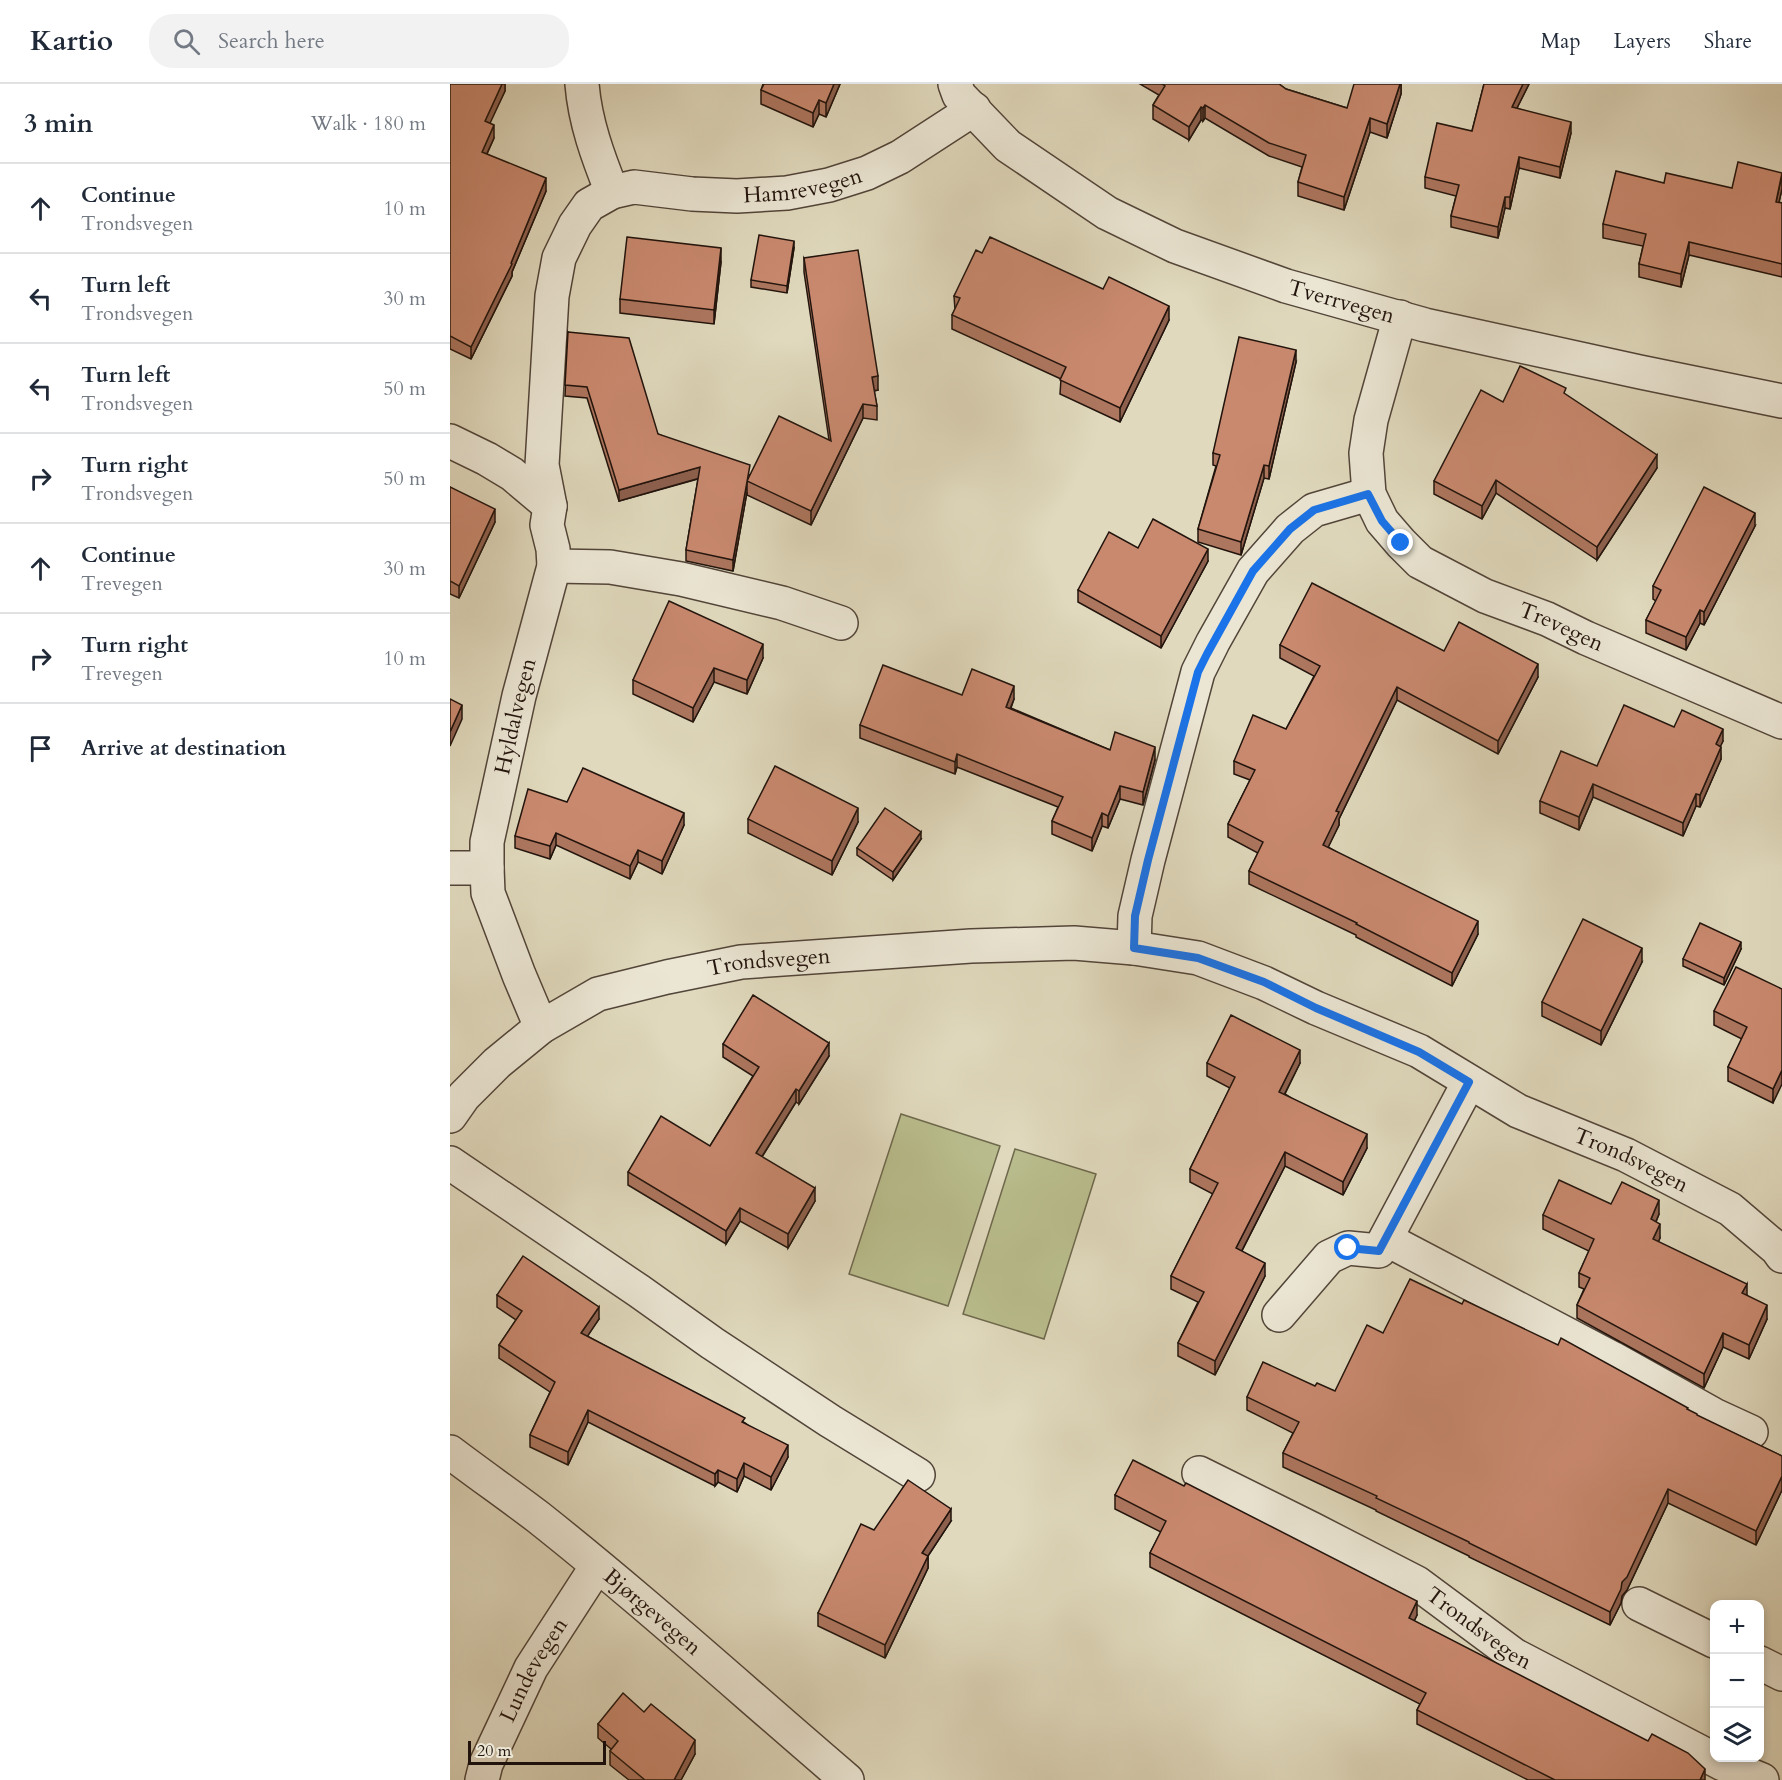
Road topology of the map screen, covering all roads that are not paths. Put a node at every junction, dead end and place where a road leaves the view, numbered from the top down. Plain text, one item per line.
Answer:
1 (582, 84) edge
2 (964, 97) edge
3 (612, 192) junction
4 (1400, 317) junction
5 (1782, 401) edge
6 (546, 415) joint
7 (450, 441) edge
8 (1368, 494) junction
9 (550, 506) junction
10 (554, 567) junction
11 (841, 623) dead end
12 (1782, 722) edge
13 (450, 868) edge
14 (487, 868) junction
15 (1134, 948) junction
16 (542, 1027) junction
17 (1469, 1082) junction
18 (450, 1116) edge
19 (450, 1163) edge
20 (1386, 1238) junction
21 (1782, 1256) edge
22 (1279, 1315) dead end
23 (1751, 1432) dead end
24 (450, 1452) edge
25 (1199, 1473) dead end
26 (918, 1475) dead end
27 (597, 1566) junction
28 (1639, 1604) dead end
29 (1710, 1639) edge
30 (1764, 1665) edge
31 (1782, 1674) edge
32 (1782, 1775) edge
33 (482, 1780) edge
34 (847, 1780) edge
35 (1762, 1780) edge
36 (1778, 1780) edge

1 - 3 street
2 - 3 street, Hamrevegen
2 - 4 street, Tverrvegen
3 - 6 street, Hamrevegen
4 - 5 street, Tverrvegen
4 - 8 street, Trevegen
6 - 9 street, Hyldalvegen
7 - 9 street
8 - 12 street, Trevegen
8 - 15 street
9 - 10 street, Hyldalvegen
10 - 11 street
10 - 14 street, Hyldalvegen
13 - 14 street
14 - 16 street, Hyldalvegen
15 - 16 street, Trondsvegen
15 - 17 street, Trondsvegen
16 - 18 street, Trondsvegen
17 - 20 street
17 - 21 street, Trondsvegen
19 - 26 street
20 - 22 street
20 - 23 street
24 - 27 street, Bjørgevegen
25 - 35 street, Trondsvegen
27 - 33 street, Lundevegen
27 - 34 street, Bjørgevegen
28 - 29 street
30 - 31 street
32 - 36 street

